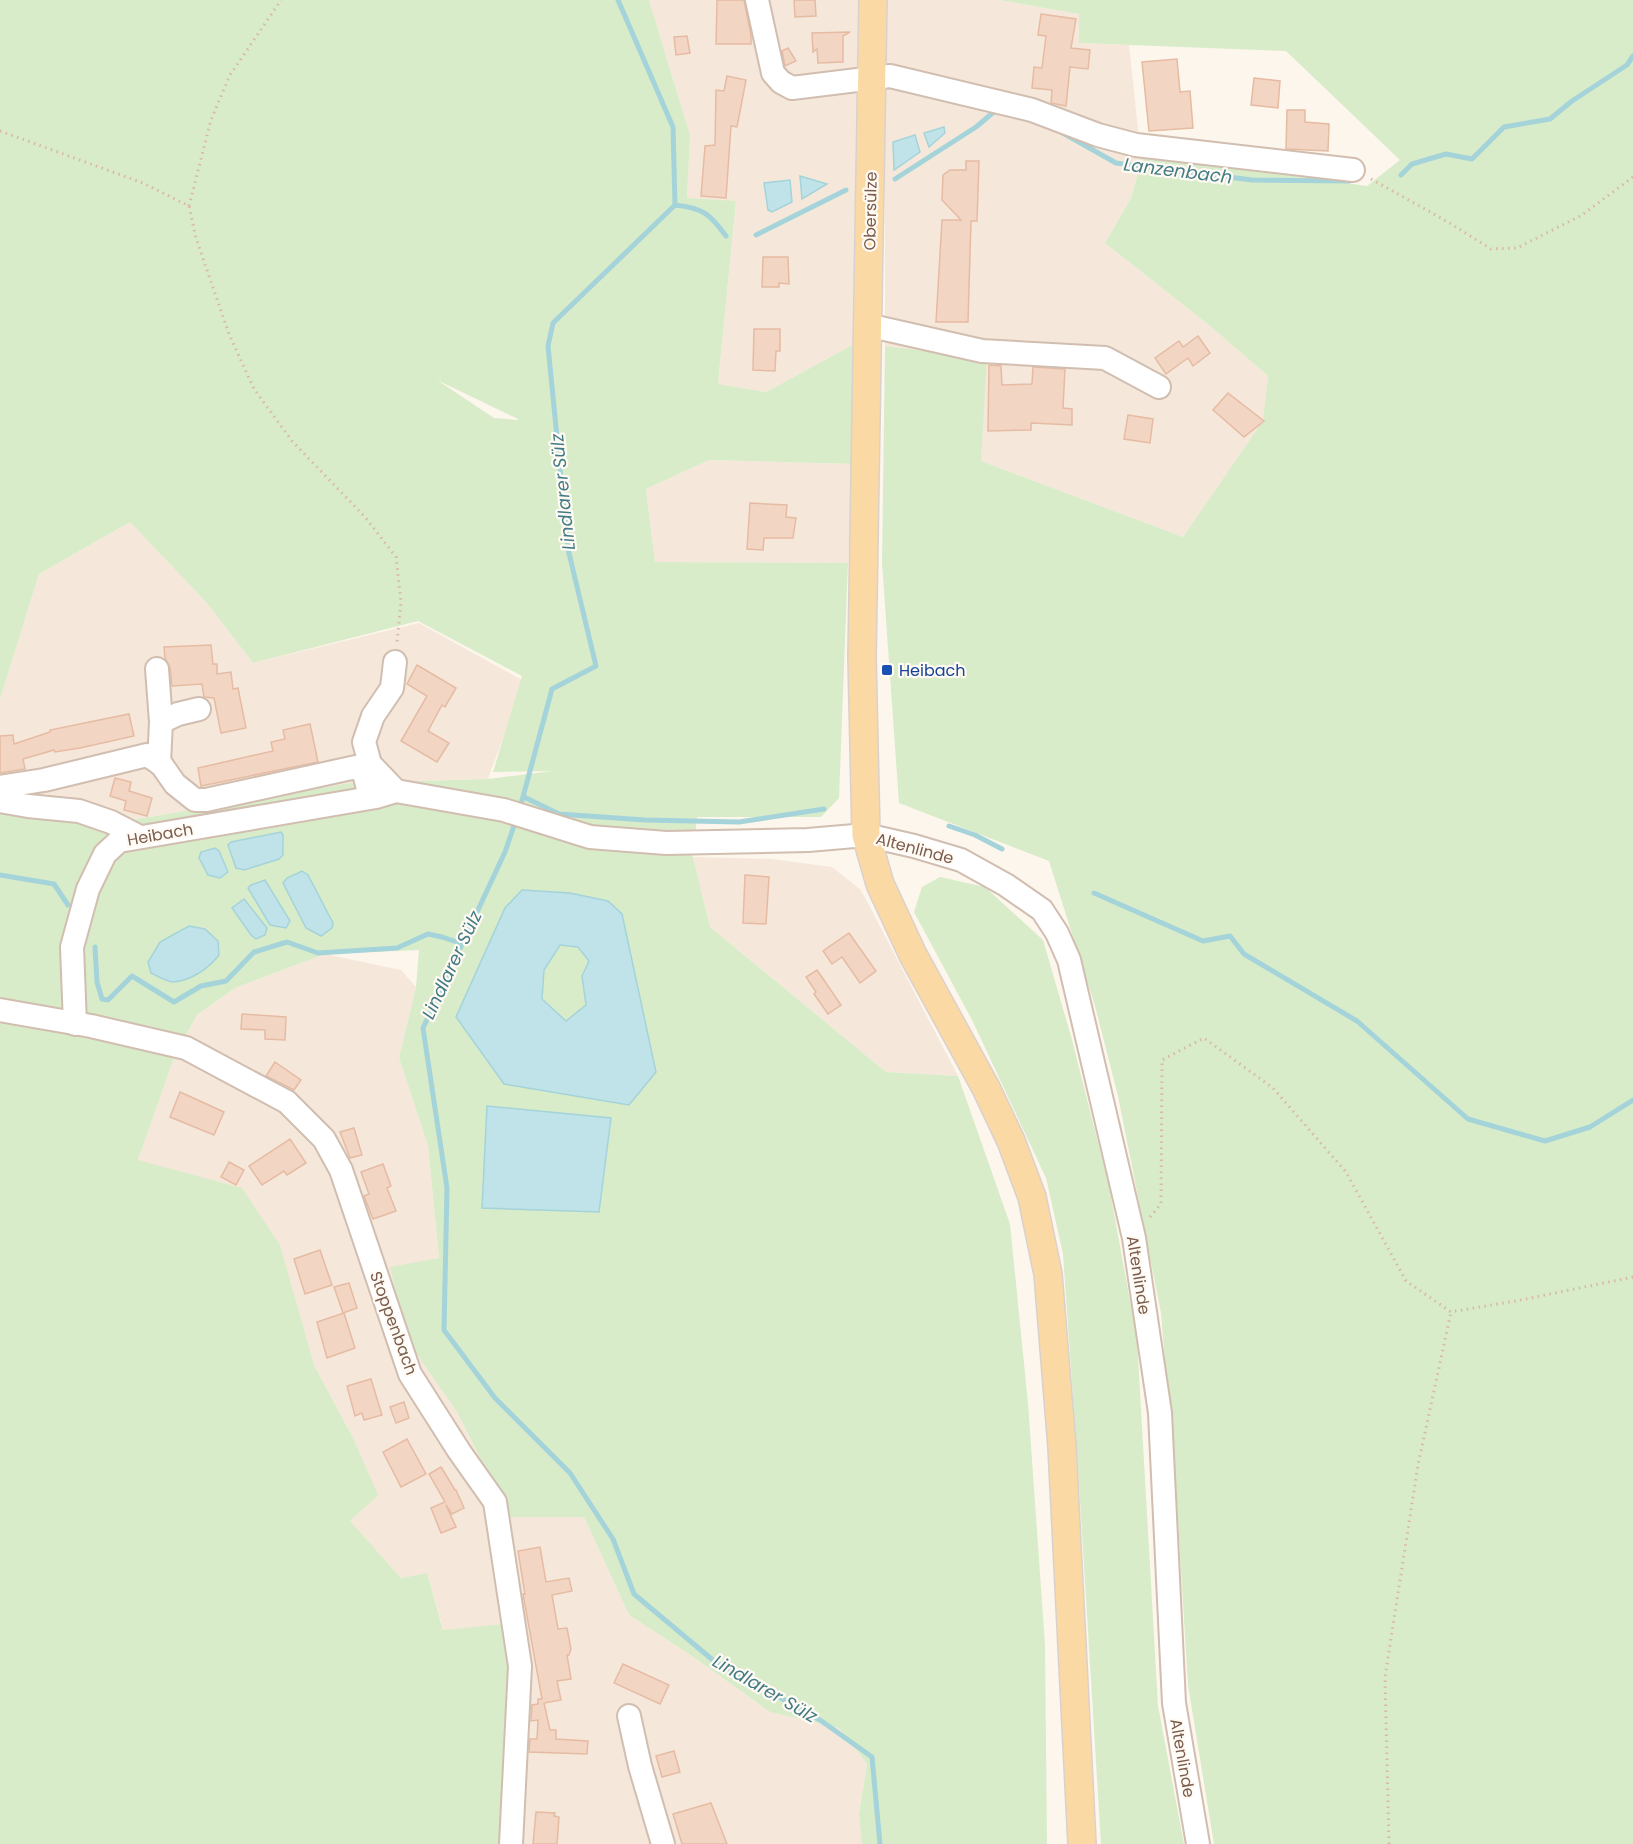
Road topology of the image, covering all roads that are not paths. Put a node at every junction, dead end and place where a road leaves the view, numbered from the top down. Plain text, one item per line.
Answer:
1 (757, 0) edge
2 (873, 0) edge
3 (872, 78) junction
4 (1353, 170) road end
5 (867, 335) junction
6 (1159, 387) dead end
7 (395, 662) road end
8 (157, 669) dead end
9 (198, 709) dead end
10 (161, 722) junction
11 (159, 763) junction
12 (0, 787) edge
13 (396, 791) junction
14 (370, 797) junction
15 (0, 801) edge
16 (866, 835) junction
17 (140, 837) junction
18 (0, 1010) edge
19 (75, 1024) junction
20 (628, 1716) dead end
21 (511, 1844) edge
22 (663, 1844) edge
23 (1082, 1844) edge
24 (1198, 1844) edge

1 - 3 street
2 - 3 main road, Obersülze
3 - 4 street
3 - 5 main road, Obersülze
5 - 6 street
5 - 16 main road, Obersülze
7 - 13 street
8 - 10 street
9 - 10 street
10 - 11 street
11 - 12 street
11 - 14 street
13 - 14 street, Heibach
13 - 16 street, Heibach
14 - 17 street, Heibach
15 - 17 street
16 - 23 main road, Obersülze
16 - 24 street, Altenlinde
17 - 19 street, Heibach
18 - 19 street
19 - 21 street, Stoppenbach
20 - 22 street

